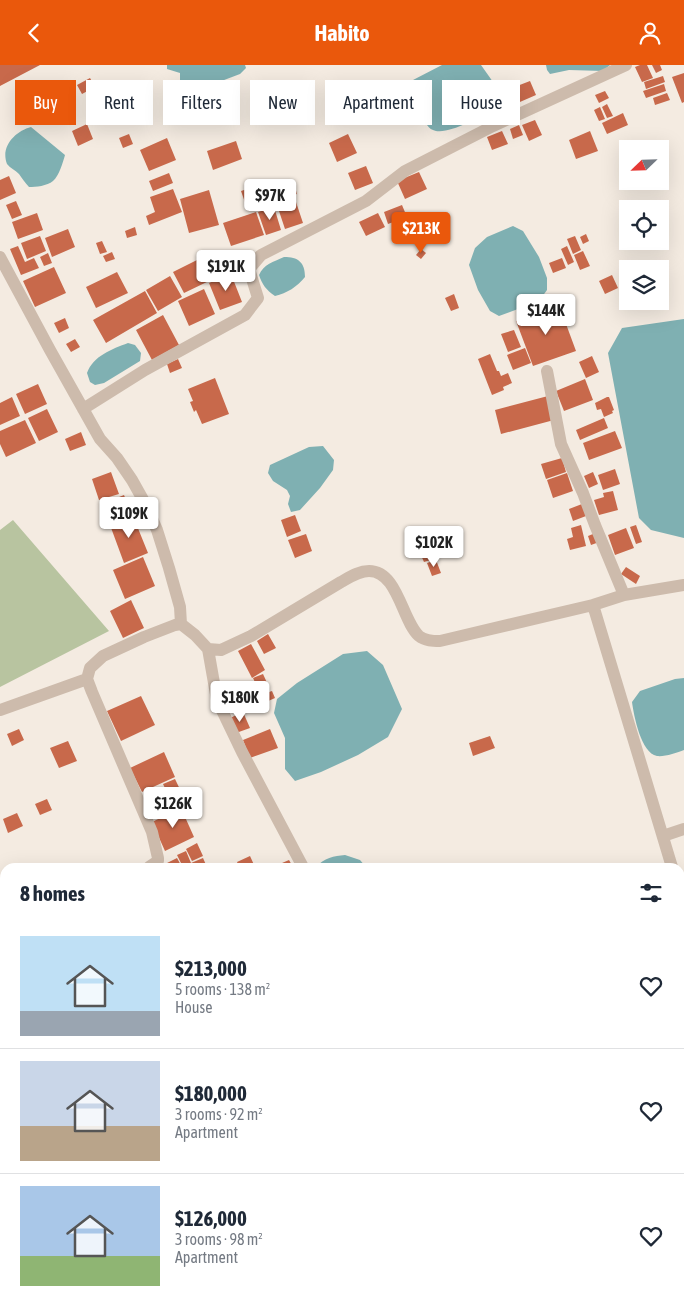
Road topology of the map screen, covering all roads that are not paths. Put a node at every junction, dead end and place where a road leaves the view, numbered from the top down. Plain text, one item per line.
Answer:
1 (626, 65) edge
2 (0, 257) edge
3 (548, 371) dead end
4 (83, 409) junction
5 (684, 585) edge
6 (624, 595) junction
7 (593, 605) junction
8 (181, 624) junction
9 (208, 649) junction
10 (87, 679) junction
11 (0, 710) edge
12 (684, 829) edge
13 (663, 836) junction
14 (155, 863) edge
15 (301, 863) edge
16 (671, 863) edge

1 - 4 street
2 - 4 street
3 - 6 street
4 - 8 street
5 - 6 street
6 - 7 street
7 - 9 street
7 - 13 street
8 - 9 street
8 - 10 street
9 - 15 street
10 - 11 street
10 - 14 street
12 - 13 street
13 - 16 street

